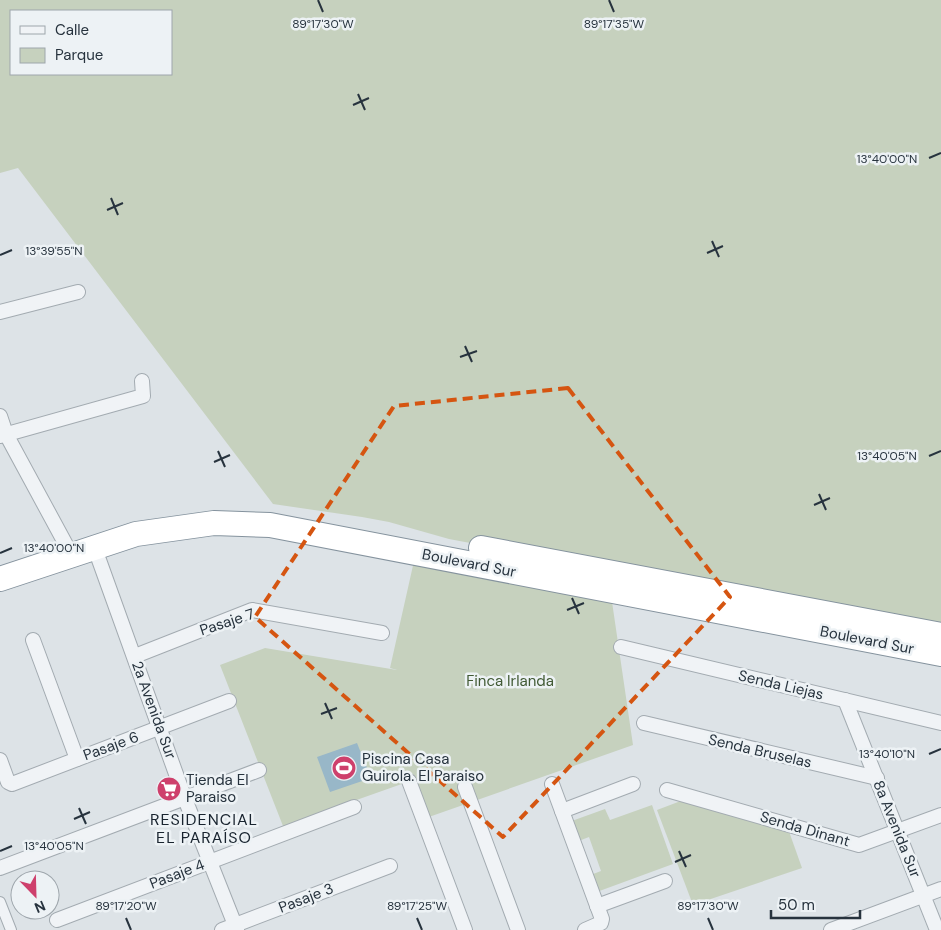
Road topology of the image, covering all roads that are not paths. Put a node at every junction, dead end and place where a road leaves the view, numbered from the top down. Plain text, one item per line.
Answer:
1 (78, 292) dead end
2 (0, 312) edge
3 (142, 381) dead end
4 (0, 416) edge
5 (3, 435) edge
6 (94, 546) junction
7 (68, 548) junction
8 (0, 565) edge
9 (0, 579) edge
10 (382, 633) dead end
11 (941, 636) edge
12 (33, 640) dead end
13 (621, 647) dead end
14 (941, 654) edge
15 (134, 656) junction
16 (845, 700) junction
17 (229, 701) dead end
18 (644, 723) dead end
19 (941, 723) edge
20 (161, 728) junction
21 (77, 759) junction
22 (0, 760) edge
23 (259, 770) dead end
24 (877, 778) junction
25 (409, 781) dead end
26 (552, 784) dead end
27 (633, 784) dead end
28 (465, 787) dead end
29 (667, 790) dead end
30 (185, 799) junction
31 (354, 808) dead end
32 (562, 811) junction
33 (941, 815) edge
34 (897, 830) junction
35 (210, 861) junction
36 (390, 866) dead end
37 (0, 868) edge
38 (665, 881) dead end
39 (941, 889) edge
40 (924, 896) junction
41 (0, 902) edge
42 (598, 906) junction
43 (60, 919) edge
44 (231, 928) edge
45 (11, 930) edge
46 (466, 930) edge
47 (518, 930) edge
48 (585, 930) edge
49 (831, 930) edge
50 (937, 930) edge

1 - 2 street
3 - 5 street
4 - 5 street
5 - 7 street
6 - 7 highway, Boulevard Sur
6 - 14 highway, Boulevard Sur
6 - 15 street, 2a Avenida Sur
7 - 8 highway, Boulevard Sur
7 - 9 highway, Boulevard Sur
7 - 11 highway, Boulevard Sur
10 - 15 street, Pasaje 7
12 - 21 street, Pasaje 6
13 - 16 street, Senda Liejas
15 - 20 street, 2a Avenida Sur
16 - 19 street, Senda Liejas
16 - 24 street, 8a Avenida Sur
17 - 20 street, Pasaje 6
18 - 24 street, Senda Bruselas
20 - 21 street, Pasaje 6
20 - 30 street, 2a Avenida Sur
21 - 22 street, Pasaje 6
23 - 30 street
24 - 34 street, 8a Avenida Sur
25 - 46 street
26 - 32 street
27 - 32 street
28 - 47 street
29 - 34 street, Senda Dinant
30 - 35 street, 2a Avenida Sur
30 - 37 street
31 - 35 street, Pasaje 4
32 - 42 street
33 - 34 street, Senda Dinant
34 - 40 street, 8a Avenida Sur
35 - 43 street, Pasaje 4
35 - 44 street, 2a Avenida Sur
36 - 44 street, Pasaje 3
38 - 42 street
39 - 40 street
40 - 49 street
40 - 50 street, 8a Avenida Sur
41 - 45 street
42 - 48 street

